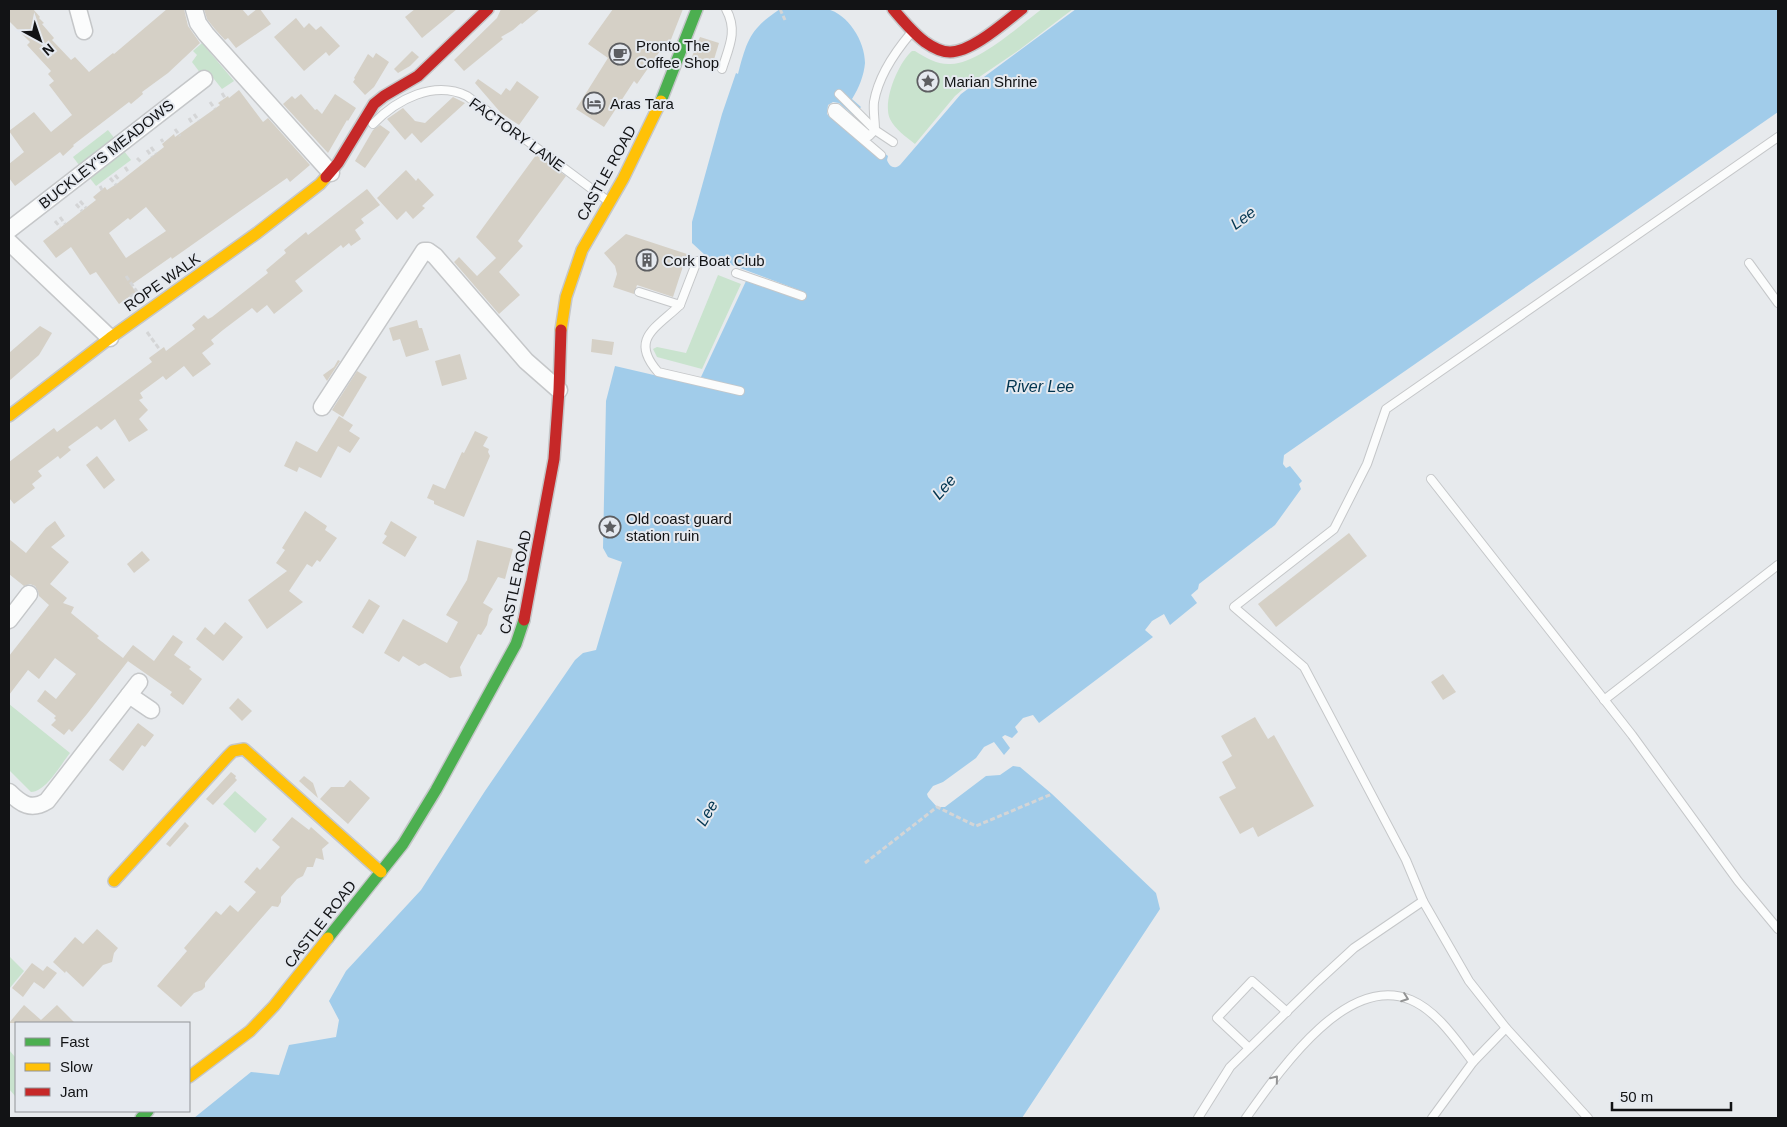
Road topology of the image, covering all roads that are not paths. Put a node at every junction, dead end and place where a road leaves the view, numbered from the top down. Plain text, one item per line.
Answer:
1 (78, 9) edge
2 (194, 9) edge
3 (697, 9) edge
4 (726, 9) edge
5 (1022, 9) edge
6 (480, 11) edge
7 (896, 13) edge
8 (84, 31) dead end
9 (913, 31) junction
10 (722, 69) dead end
11 (204, 78) dead end
12 (839, 94) dead end
13 (875, 130) junction
14 (1778, 137) edge
15 (893, 142) dead end
16 (346, 149) junction
17 (881, 155) dead end
18 (331, 173) junction
19 (610, 202) junction
20 (9, 230) edge
21 (9, 242) edge
22 (697, 261) dead end
23 (1749, 264) dead end
24 (736, 274) dead end
25 (639, 292) dead end
26 (802, 296) dead end
27 (1778, 303) edge
28 (680, 305) junction
29 (110, 338) junction
30 (559, 390) junction
31 (740, 391) dead end
32 (322, 407) dead end
33 (9, 416) edge
34 (1431, 479) dead end
35 (1778, 565) edge
36 (29, 594) dead end
37 (11, 613) edge
38 (1604, 700) junction
39 (151, 710) dead end
40 (9, 792) edge
41 (381, 872) junction
42 (114, 882) dead end
43 (1423, 901) junction
44 (1778, 929) edge
45 (1287, 1012) junction
46 (1506, 1028) junction
47 (1249, 1048) junction
48 (1473, 1062) junction
49 (190, 1076) edge
50 (1198, 1118) edge
51 (1246, 1118) edge
52 (1432, 1118) edge
53 (1588, 1118) edge

1 - 8 street
2 - 18 street
3 - 19 main road, CASTLE ROAD
4 - 10 lane
5 - 9 main road
6 - 16 main road, ROPE WALK
7 - 9 main road
9 - 13 lane
11 - 20 street, BUCKLEY'S MEADOWS
12 - 13 lane
13 - 15 lane
13 - 17 lane
14 - 43 lane
16 - 18 main road, ROPE WALK
16 - 19 lane, FACTORY LANE
18 - 29 main road, ROPE WALK
19 - 30 main road, CASTLE ROAD
21 - 29 street
22 - 28 lane
23 - 27 lane
24 - 26 lane
25 - 28 lane
28 - 31 lane
29 - 33 main road, ROPE WALK
30 - 32 street
30 - 41 main road, CASTLE ROAD
34 - 38 lane
35 - 38 lane
36 - 37 street
38 - 44 lane
39 - 40 street
41 - 42 main road
41 - 49 main road, CASTLE ROAD
43 - 45 lane
43 - 46 lane
45 - 47 lane
45 - 47 lane
46 - 48 lane
46 - 53 lane
47 - 50 lane
51 -> 48 lane
48 - 52 lane

